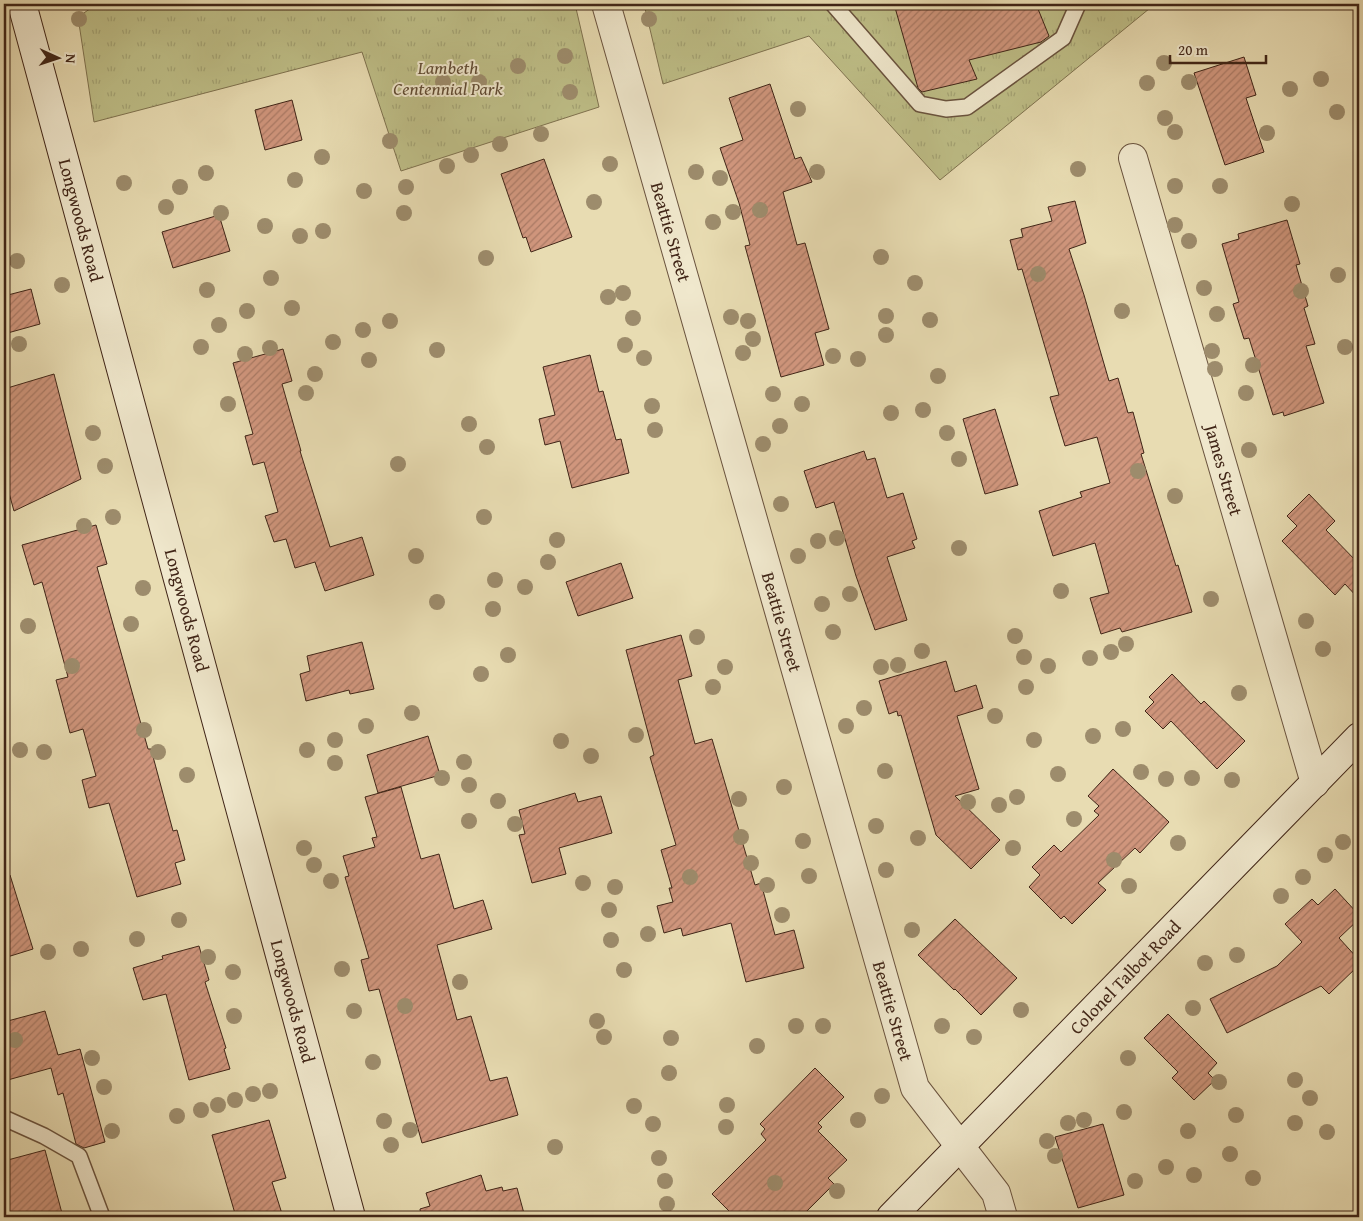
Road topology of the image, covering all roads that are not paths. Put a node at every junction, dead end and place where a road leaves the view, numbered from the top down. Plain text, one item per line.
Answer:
1 (22, 4) edge
2 (606, 4) edge
3 (834, 4) edge
4 (1078, 4) edge
5 (1133, 158) dead end
6 (1359, 737) edge
7 (1315, 783) junction
8 (4, 1118) edge
9 (959, 1147) junction
10 (102, 1217) edge
11 (352, 1217) edge
12 (891, 1217) edge
13 (1003, 1217) edge

1 - 11 street, Longwoods Road
2 - 9 street, Beattie Street
3 - 4 lane
5 - 7 street, James Street
6 - 7 street, Colonel Talbot Road
7 - 9 street, Colonel Talbot Road
8 - 10 lane
9 - 12 street, Colonel Talbot Road
9 - 13 street, Beattie Street

